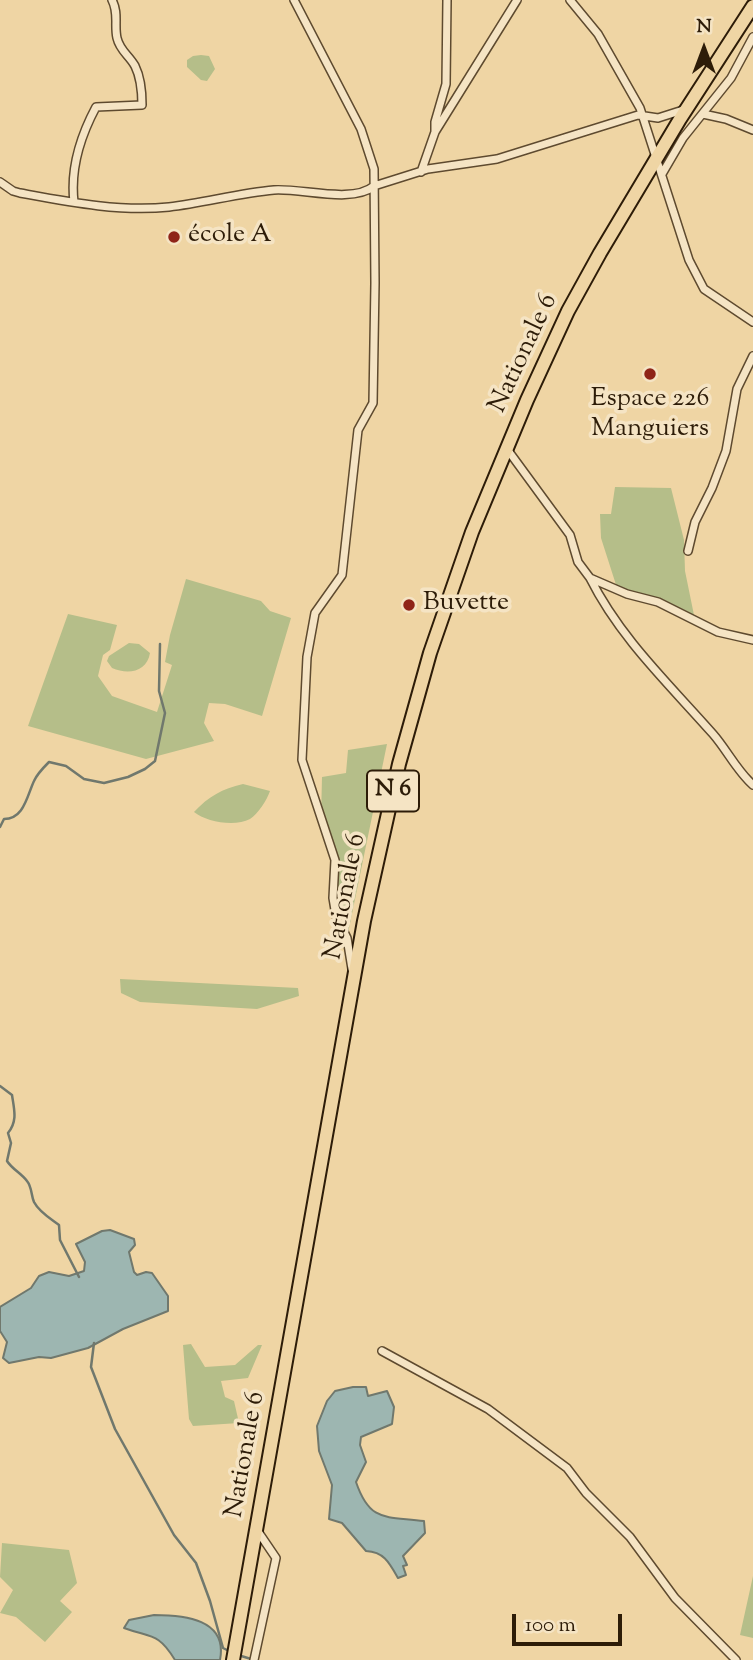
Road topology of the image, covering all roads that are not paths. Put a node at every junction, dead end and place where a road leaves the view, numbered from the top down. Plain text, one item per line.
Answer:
1 (112, 0) edge
2 (294, 0) edge
3 (447, 0) edge
4 (517, 0) edge
5 (570, 0) edge
6 (753, 6) edge
7 (753, 37) edge
8 (686, 109) junction
9 (642, 114) junction
10 (703, 114) junction
11 (753, 130) edge
12 (435, 132) junction
13 (657, 157) junction
14 (421, 172) junction
15 (662, 174) junction
16 (0, 182) edge
17 (374, 186) junction
18 (74, 202) junction
19 (753, 322) edge
20 (753, 356) edge
21 (507, 448) junction
22 (688, 551) dead end
23 (590, 578) junction
24 (753, 640) edge
25 (753, 785) edge
26 (354, 978) junction
27 (382, 1351) dead end
28 (257, 1529) junction
29 (233, 1660) edge
30 (254, 1660) edge
31 (736, 1660) edge

1 - 18 street
2 - 17 street
3 - 12 street
4 - 12 street
5 - 9 street
6 - 8 main road, Nationale 6 / N 6
7 - 10 street
8 - 9 street
8 - 13 main road, Nationale 6 / N 6
9 - 13 street
9 - 14 street
10 - 11 street
10 - 15 street
12 - 14 street
13 - 15 street
13 - 21 main road, Nationale 6 / N 6
14 - 17 street
15 - 19 street
16 - 18 street
17 - 18 street
17 - 26 street
20 - 22 street
21 - 23 street
21 - 26 main road, Nationale 6 / N 6
23 - 24 street
23 - 25 street
26 - 28 main road, Nationale 6 / N 6
27 - 31 street
28 - 29 main road, Nationale 6 / N 6
28 - 30 street

